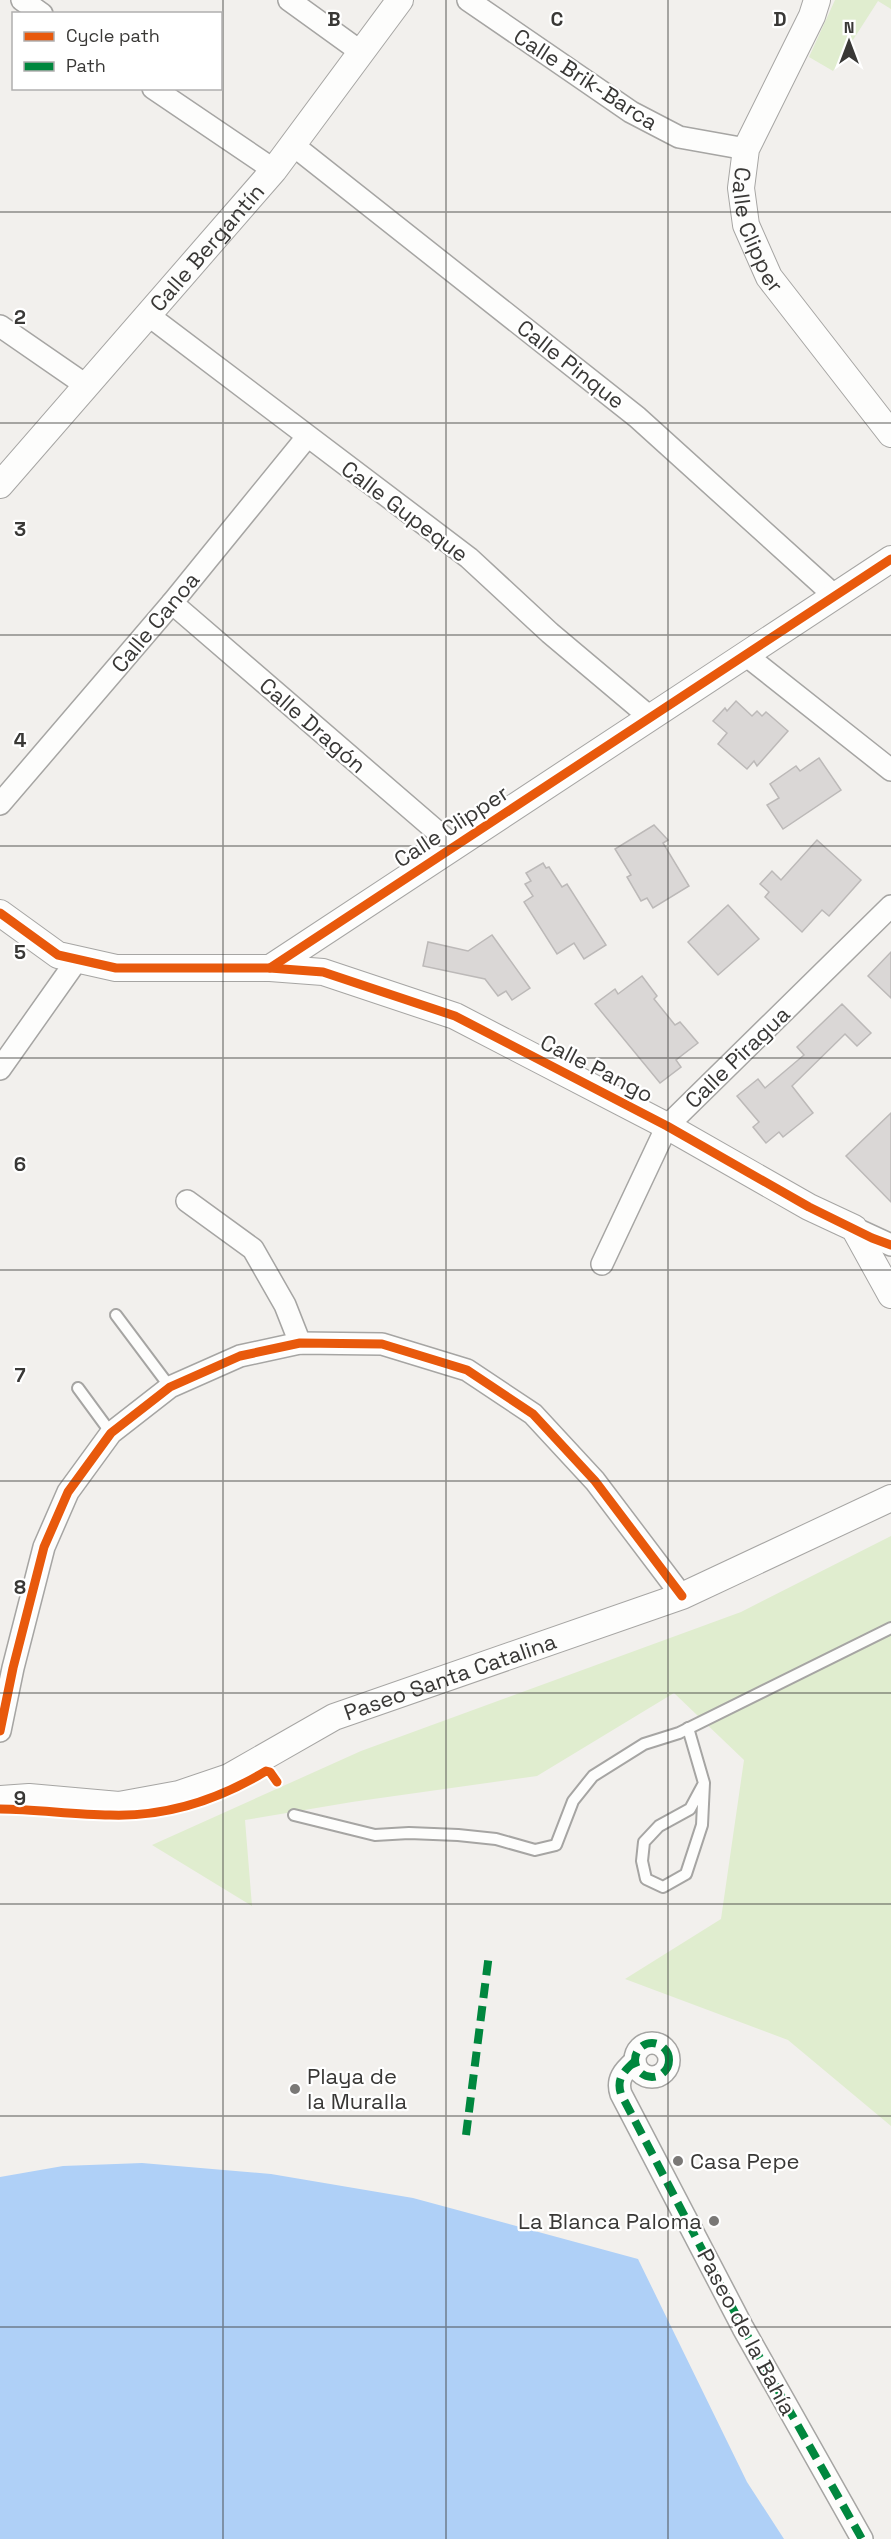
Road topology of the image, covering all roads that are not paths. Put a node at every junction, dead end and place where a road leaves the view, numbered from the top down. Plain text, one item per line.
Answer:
1 (22, 0) edge
2 (289, 0) edge
3 (400, 0) edge
4 (468, 0) edge
5 (817, 0) edge
6 (39, 12) edge
7 (361, 52) junction
8 (156, 90) edge
9 (294, 146) junction
10 (746, 149) junction
11 (274, 170) junction
12 (148, 315) junction
13 (0, 326) edge
14 (87, 386) junction
15 (891, 434) edge
16 (307, 437) junction
17 (0, 485) edge
18 (891, 559) edge
19 (836, 597) junction
20 (172, 603) junction
21 (747, 656) junction
22 (651, 718) junction
23 (891, 770) edge
24 (0, 804) edge
25 (455, 847) junction
26 (891, 906) edge
27 (0, 913) edge
28 (76, 960) junction
29 (270, 968) junction
30 (0, 1070) edge
31 (667, 1126) junction
32 (187, 1201) dead end
33 (854, 1228) junction
34 (891, 1245) edge
35 (602, 1264) dead end
36 (891, 1295) edge
37 (116, 1315) dead end
38 (300, 1343) junction
39 (171, 1386) junction
40 (78, 1388) dead end
41 (111, 1433) junction
42 (891, 1498) edge
43 (682, 1596) junction
44 (891, 1628) edge
45 (688, 1728) junction
46 (0, 1731) edge
47 (704, 1784) junction
48 (0, 1798) edge
49 (294, 1815) dead end
50 (635, 2061) dead end
51 (862, 2539) edge

1 - 6 street
2 - 7 street
3 - 7 street, Calle Bergantín
4 - 10 street, Calle Brik-Barca
5 - 10 street, Calle Clipper
7 - 9 street, Calle Bergantín
8 - 11 street
9 - 11 street, Calle Bergantín
9 - 19 street, Calle Pinque
10 - 15 street, Calle Clipper
11 - 12 street, Calle Bergantín
12 - 14 street, Calle Bergantín
12 - 16 street, Calle Gupeque
13 - 14 street
14 - 17 street, Calle Bergantín
16 - 20 street, Calle Canoa
16 - 22 street, Calle Gupeque
18 - 19 street, Calle Clipper
19 - 21 street, Calle Clipper
20 - 24 street, Calle Canoa
20 - 25 street, Calle Dragón
21 - 22 street, Calle Clipper
21 - 23 street
22 - 25 street, Calle Clipper
25 - 29 street, Calle Clipper
26 - 31 street, Calle Piragua
27 - 28 street
28 - 29 street
28 - 30 street
29 - 31 street, Calle Pango
31 - 33 street, Calle Pango
31 - 35 street, Calle Piragua
32 - 38 street
33 - 34 street, Calle Pango
33 - 36 street
37 - 39 lane
38 - 39 street
38 - 43 street
39 - 41 street
40 - 41 lane
41 - 46 street
42 - 43 street, Paseo Santa Catalina
43 - 48 street, Paseo Santa Catalina
44 - 45 lane
45 - 47 lane
45 - 49 lane
47 - 47 lane
50 - 51 street, Paseo de la Bahía

